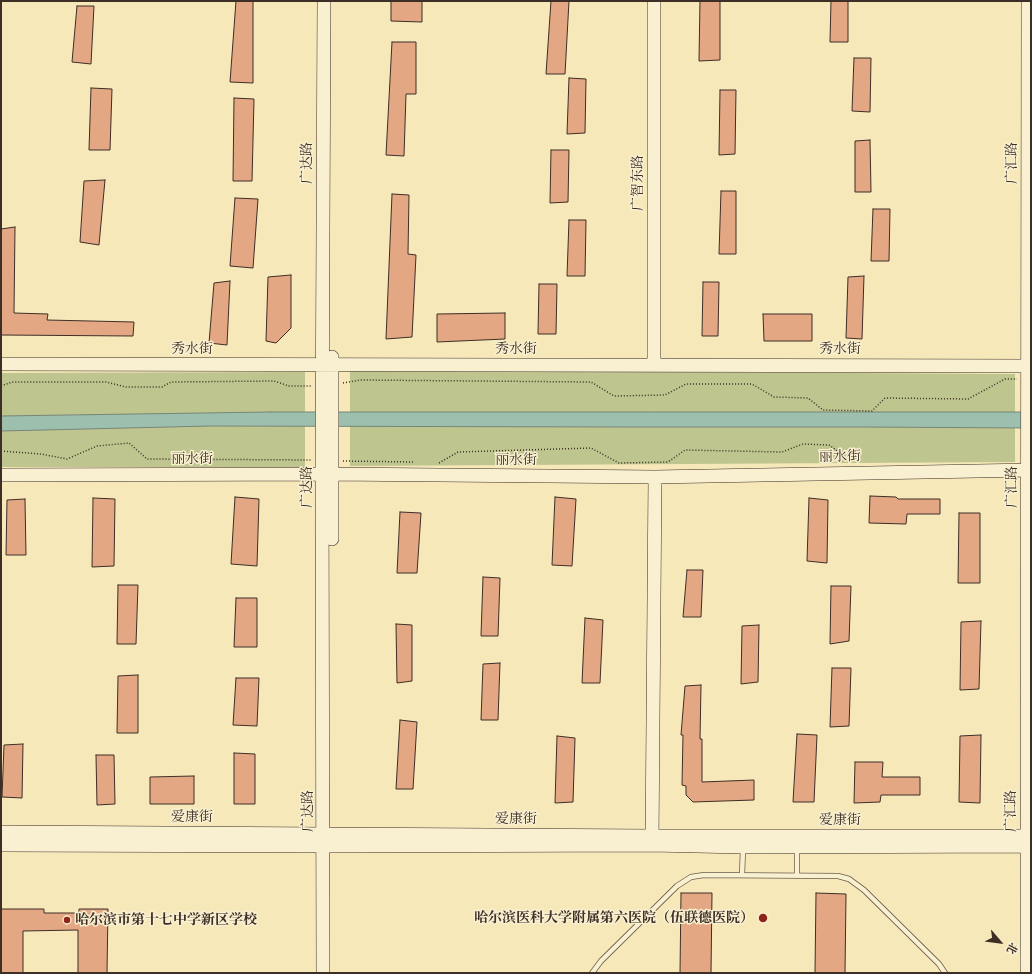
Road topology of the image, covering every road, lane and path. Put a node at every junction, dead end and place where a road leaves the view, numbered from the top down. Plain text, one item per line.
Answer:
1 (324, 1) edge
2 (333, 1) edge
3 (654, 1) edge
4 (1028, 1) edge
5 (1, 364) edge
6 (654, 364) junction
7 (327, 365) junction
8 (1029, 370) edge
9 (1, 386) edge
10 (327, 386) junction
11 (1, 451) edge
12 (327, 460) junction
13 (416, 462) dead end
14 (438, 463) dead end
15 (1030, 470) edge
16 (865, 472) junction
17 (327, 474) junction
18 (1, 475) edge
19 (655, 477) junction
20 (1, 832) edge
21 (328, 840) junction
22 (652, 841) junction
23 (1029, 841) edge
24 (1, 845) edge
25 (743, 847) junction
26 (797, 847) junction
27 (742, 875) junction
28 (797, 876) junction
29 (323, 973) edge
30 (332, 973) edge
31 (592, 973) edge
32 (945, 973) edge
33 (1026, 973) edge

1 - 7 main road, 广达路
2 - 7 main road, 广达路
3 - 6 main road, 广智东路
4 - 8 main road, 广汇路
5 - 7 main road, 秀水街
6 - 7 main road, 秀水街
6 - 8 main road, 秀水街
7 - 10 main road, 广达路
8 - 10 path
8 - 15 main road, 广汇路
9 - 10 path
10 - 12 main road, 广达路
11 - 12 path
12 - 13 path
12 - 17 main road, 广达路
14 - 16 path
15 - 16 main road, 丽水街
15 - 23 main road, 广汇路
16 - 19 main road, 丽水街
17 - 18 main road, 丽水街
17 - 19 main road, 丽水街
17 - 21 main road, 广达路
19 - 22 main road
20 - 21 main road, 爱康街
21 - 22 main road, 爱康街
21 - 24 main road, 爱康街
21 - 29 main road, 广达路
21 - 30 main road, 广达路
22 - 23 main road, 爱康街
22 - 25 main road, 爱康街
23 - 26 main road, 爱康街
23 - 33 main road, 广汇路
25 - 26 main road, 爱康街
25 - 27 lane
26 - 28 lane
27 - 28 lane
27 - 31 lane
28 - 32 lane

